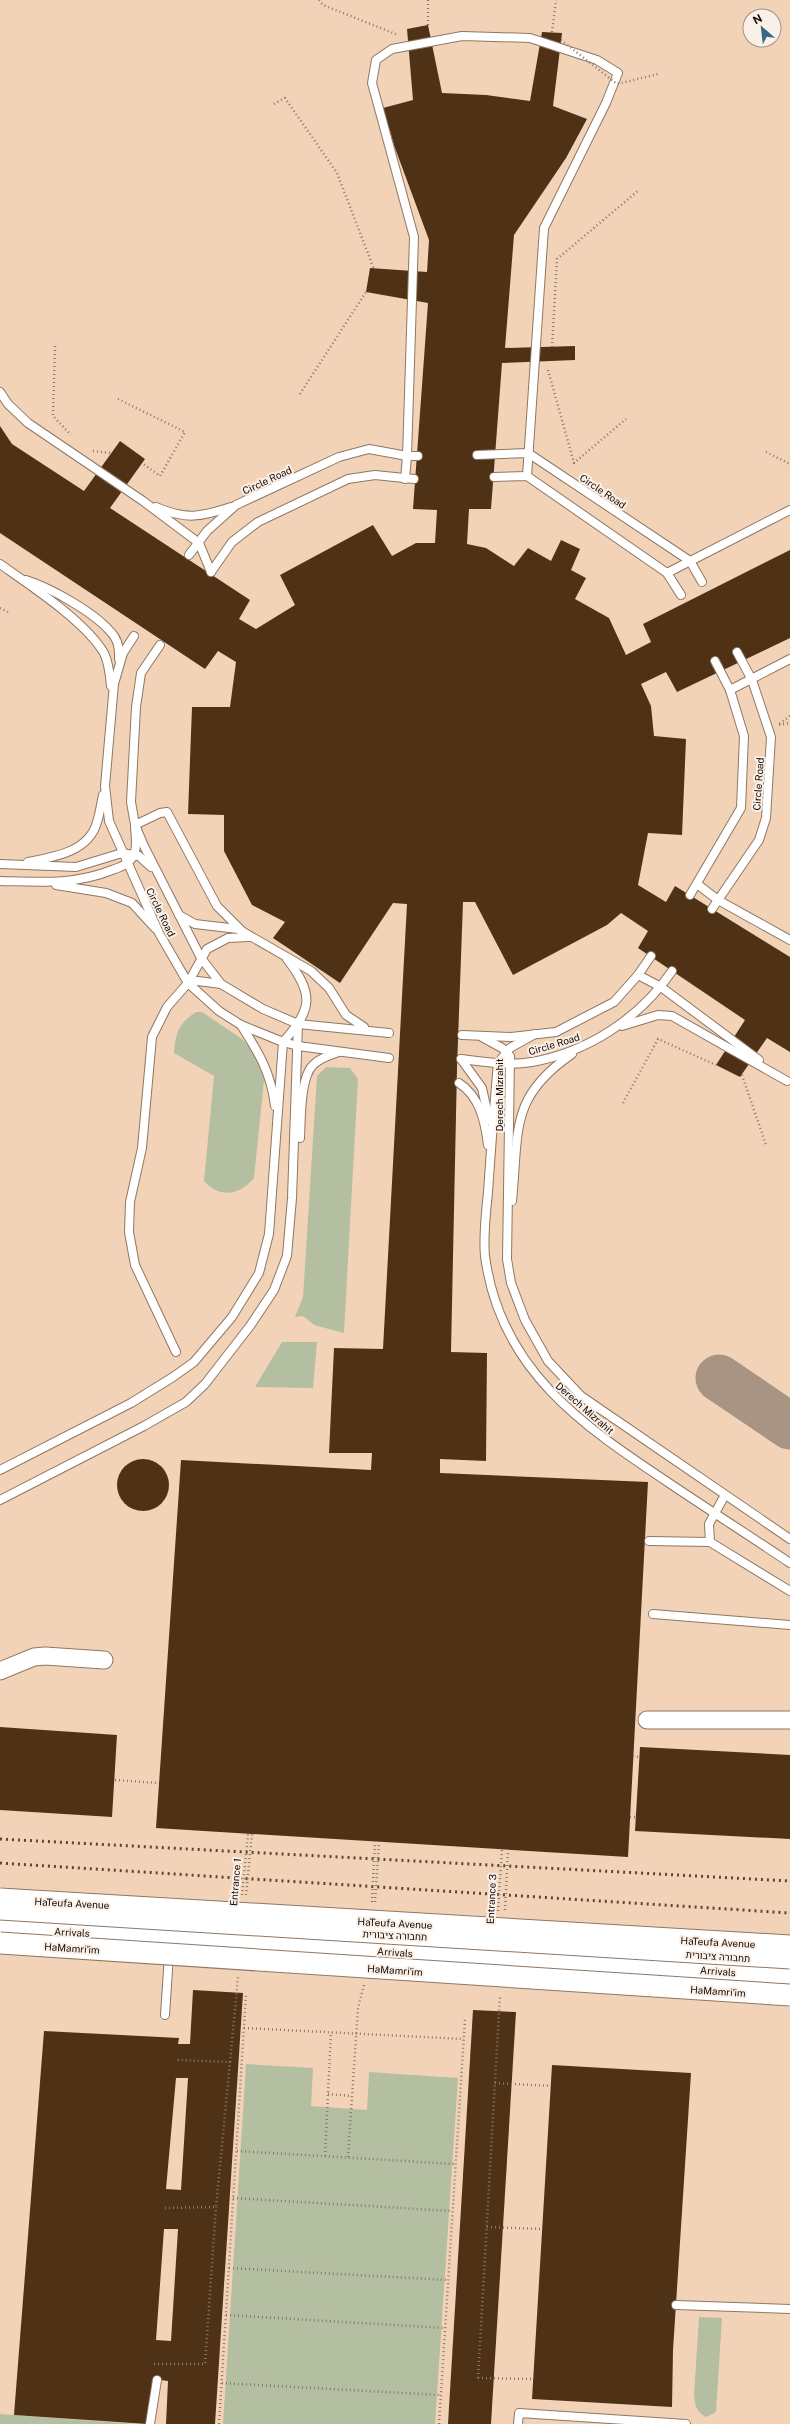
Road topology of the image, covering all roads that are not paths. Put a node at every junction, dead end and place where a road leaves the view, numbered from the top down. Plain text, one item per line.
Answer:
1 (0, 392) edge
2 (528, 454) junction
3 (477, 455) dead end
4 (407, 456) junction
5 (418, 456) dead end
6 (527, 476) junction
7 (494, 477) dead end
8 (405, 479) junction
9 (414, 479) dead end
10 (143, 501) junction
11 (236, 505) junction
12 (790, 510) edge
13 (199, 543) junction
14 (189, 555) dead end
15 (690, 561) junction
16 (0, 564) edge
17 (667, 573) junction
18 (19, 577) junction
19 (702, 582) dead end
20 (681, 595) dead end
21 (134, 636) dead end
22 (160, 645) dead end
23 (737, 652) dead end
24 (790, 659) edge
25 (715, 661) dead end
26 (118, 668) junction
27 (752, 680) junction
28 (730, 690) junction
29 (112, 707) junction
30 (104, 786) junction
31 (135, 825) junction
32 (122, 853) junction
33 (134, 855) junction
34 (0, 864) edge
35 (127, 864) junction
36 (14, 865) junction
37 (0, 881) edge
38 (44, 883) junction
39 (163, 884) junction
40 (697, 884) junction
41 (690, 895) dead end
42 (718, 900) junction
43 (712, 909) dead end
44 (178, 914) junction
45 (159, 932) junction
46 (248, 937) junction
47 (790, 940) edge
48 (651, 956) dead end
49 (201, 958) junction
50 (287, 959) junction
51 (672, 971) dead end
52 (638, 975) junction
53 (188, 983) junction
54 (221, 984) junction
55 (661, 987) junction
56 (298, 1024) junction
57 (242, 1025) junction
58 (370, 1030) junction
59 (607, 1032) junction
60 (389, 1033) dead end
61 (535, 1034) junction
62 (462, 1035) dead end
63 (482, 1037) junction
64 (283, 1042) junction
65 (298, 1046) junction
66 (580, 1049) junction
67 (507, 1051) junction
68 (339, 1052) junction
69 (389, 1058) dead end
70 (462, 1059) joint
71 (498, 1063) junction
72 (511, 1063) junction
73 (789, 1082) edge
74 (459, 1083) dead end
75 (277, 1129) junction
76 (490, 1163) junction
77 (292, 1198) junction
78 (507, 1259) junction
79 (176, 1352) dead end
80 (0, 1470) edge
81 (725, 1494) junction
82 (0, 1500) edge
83 (714, 1513) junction
84 (790, 1539) edge
85 (649, 1541) dead end
86 (710, 1542) junction
87 (790, 1563) edge
88 (790, 1591) edge
89 (653, 1614) dead end
90 (790, 1625) edge
91 (104, 1660) dead end
92 (0, 1671) edge
93 (647, 1720) dead end
94 (790, 1720) edge
95 (0, 1893) edge
96 (0, 1899) edge
97 (1, 1928) edge
98 (170, 1938) junction
99 (790, 1938) edge
100 (790, 1946) edge
101 (790, 1960) edge
102 (790, 1976) edge
103 (790, 1995) edge
104 (165, 2015) dead end
105 (676, 2305) dead end
106 (790, 2310) edge
107 (157, 2380) dead end
108 (686, 2423) edge
109 (150, 2424) edge
110 (518, 2424) edge

1 - 10 lane
2 - 3 lane
2 - 4 lane
2 - 6 lane
2 - 15 lane, Circle Road
4 - 5 lane, Circle Road
4 - 8 lane
4 - 11 lane, Circle Road
6 - 7 lane
6 - 17 lane
8 - 9 lane
8 - 13 lane
10 - 11 lane
10 - 13 lane
11 - 13 lane, Circle Road
12 - 15 lane
13 - 14 lane, Circle Road
15 - 17 lane
15 - 19 lane, Circle Road
16 - 18 lane
17 - 20 lane
18 - 26 lane
18 - 29 lane
21 - 26 lane, Circle Road
22 - 31 lane, Circle Road
23 - 27 lane, Circle Road
24 - 27 lane
25 - 28 lane, Circle Road
26 - 29 lane, Circle Road
27 - 28 lane
27 - 42 lane, Circle Road
28 - 40 lane, Circle Road
29 - 30 lane, Circle Road
30 - 32 lane, Circle Road
30 - 36 lane
31 - 33 lane
31 - 39 lane, Circle Road
31 - 46 lane
32 - 33 lane
32 - 35 lane, Circle Road
32 - 36 lane
33 - 35 lane
33 - 39 lane
34 - 36 lane
35 - 38 lane
35 - 45 lane, Circle Road
37 - 38 lane
38 - 45 lane
39 - 44 lane, Circle Road
40 - 41 lane, Circle Road
40 - 42 lane
42 - 43 lane, Circle Road
42 - 47 lane
44 - 46 lane
44 - 49 lane, Circle Road
45 - 53 lane, Circle Road
46 - 49 lane
46 - 50 lane
48 - 52 lane, Circle Road
49 - 53 lane
49 - 54 lane, Circle Road
50 - 56 lane
50 - 58 lane
51 - 55 lane, Circle Road
52 - 55 lane
52 - 61 lane, Circle Road
53 - 54 lane
53 - 57 lane, Circle Road
53 - 79 lane
54 - 56 lane, Circle Road
55 - 59 lane, Circle Road
55 - 73 lane
56 - 58 lane, Circle Road
56 - 64 lane
56 - 65 lane
57 - 64 lane, Circle Road
57 - 75 lane
58 - 60 lane, Circle Road
59 - 66 lane, Circle Road
59 - 73 lane
61 - 63 lane, Circle Road
61 - 67 lane, Derech Mizrahit
62 - 63 lane, Circle Road
63 - 67 lane, Derech Mizrahit
64 - 65 lane, Circle Road
64 - 75 lane
65 - 68 lane, Circle Road
65 - 77 lane
66 - 72 lane, Circle Road
66 - 78 lane, Derech Mizrahit
67 - 71 lane, Derech Mizrahit
67 - 72 lane, Derech Mizrahit
68 - 69 lane, Circle Road
68 - 77 lane
70 - 71 lane, Circle Road
70 - 76 lane, Derech Mizrahit
71 - 72 lane, Circle Road
71 - 76 lane, Derech Mizrahit
72 - 78 lane, Derech Mizrahit
74 - 76 lane, Derech Mizrahit
75 - 80 lane
76 - 83 lane, Derech Mizrahit
77 - 82 lane
78 - 81 lane, Derech Mizrahit
81 - 83 lane
81 - 84 lane, Derech Mizrahit
83 - 86 lane
83 - 87 lane, Derech Mizrahit
85 - 86 lane
86 - 88 lane
89 - 90 lane
91 - 92 street
93 - 94 street
95 - 99 street
96 - 100 street, HaTeufa Avenue, bridge
97 - 98 street, Arrivals
97 - 101 street, תחבורה ציבורית, bridge
97 - 103 street, HaMamri'im, bridge
98 - 102 street, Arrivals
98 - 104 lane
105 - 106 lane
107 - 109 lane
108 - 110 lane

